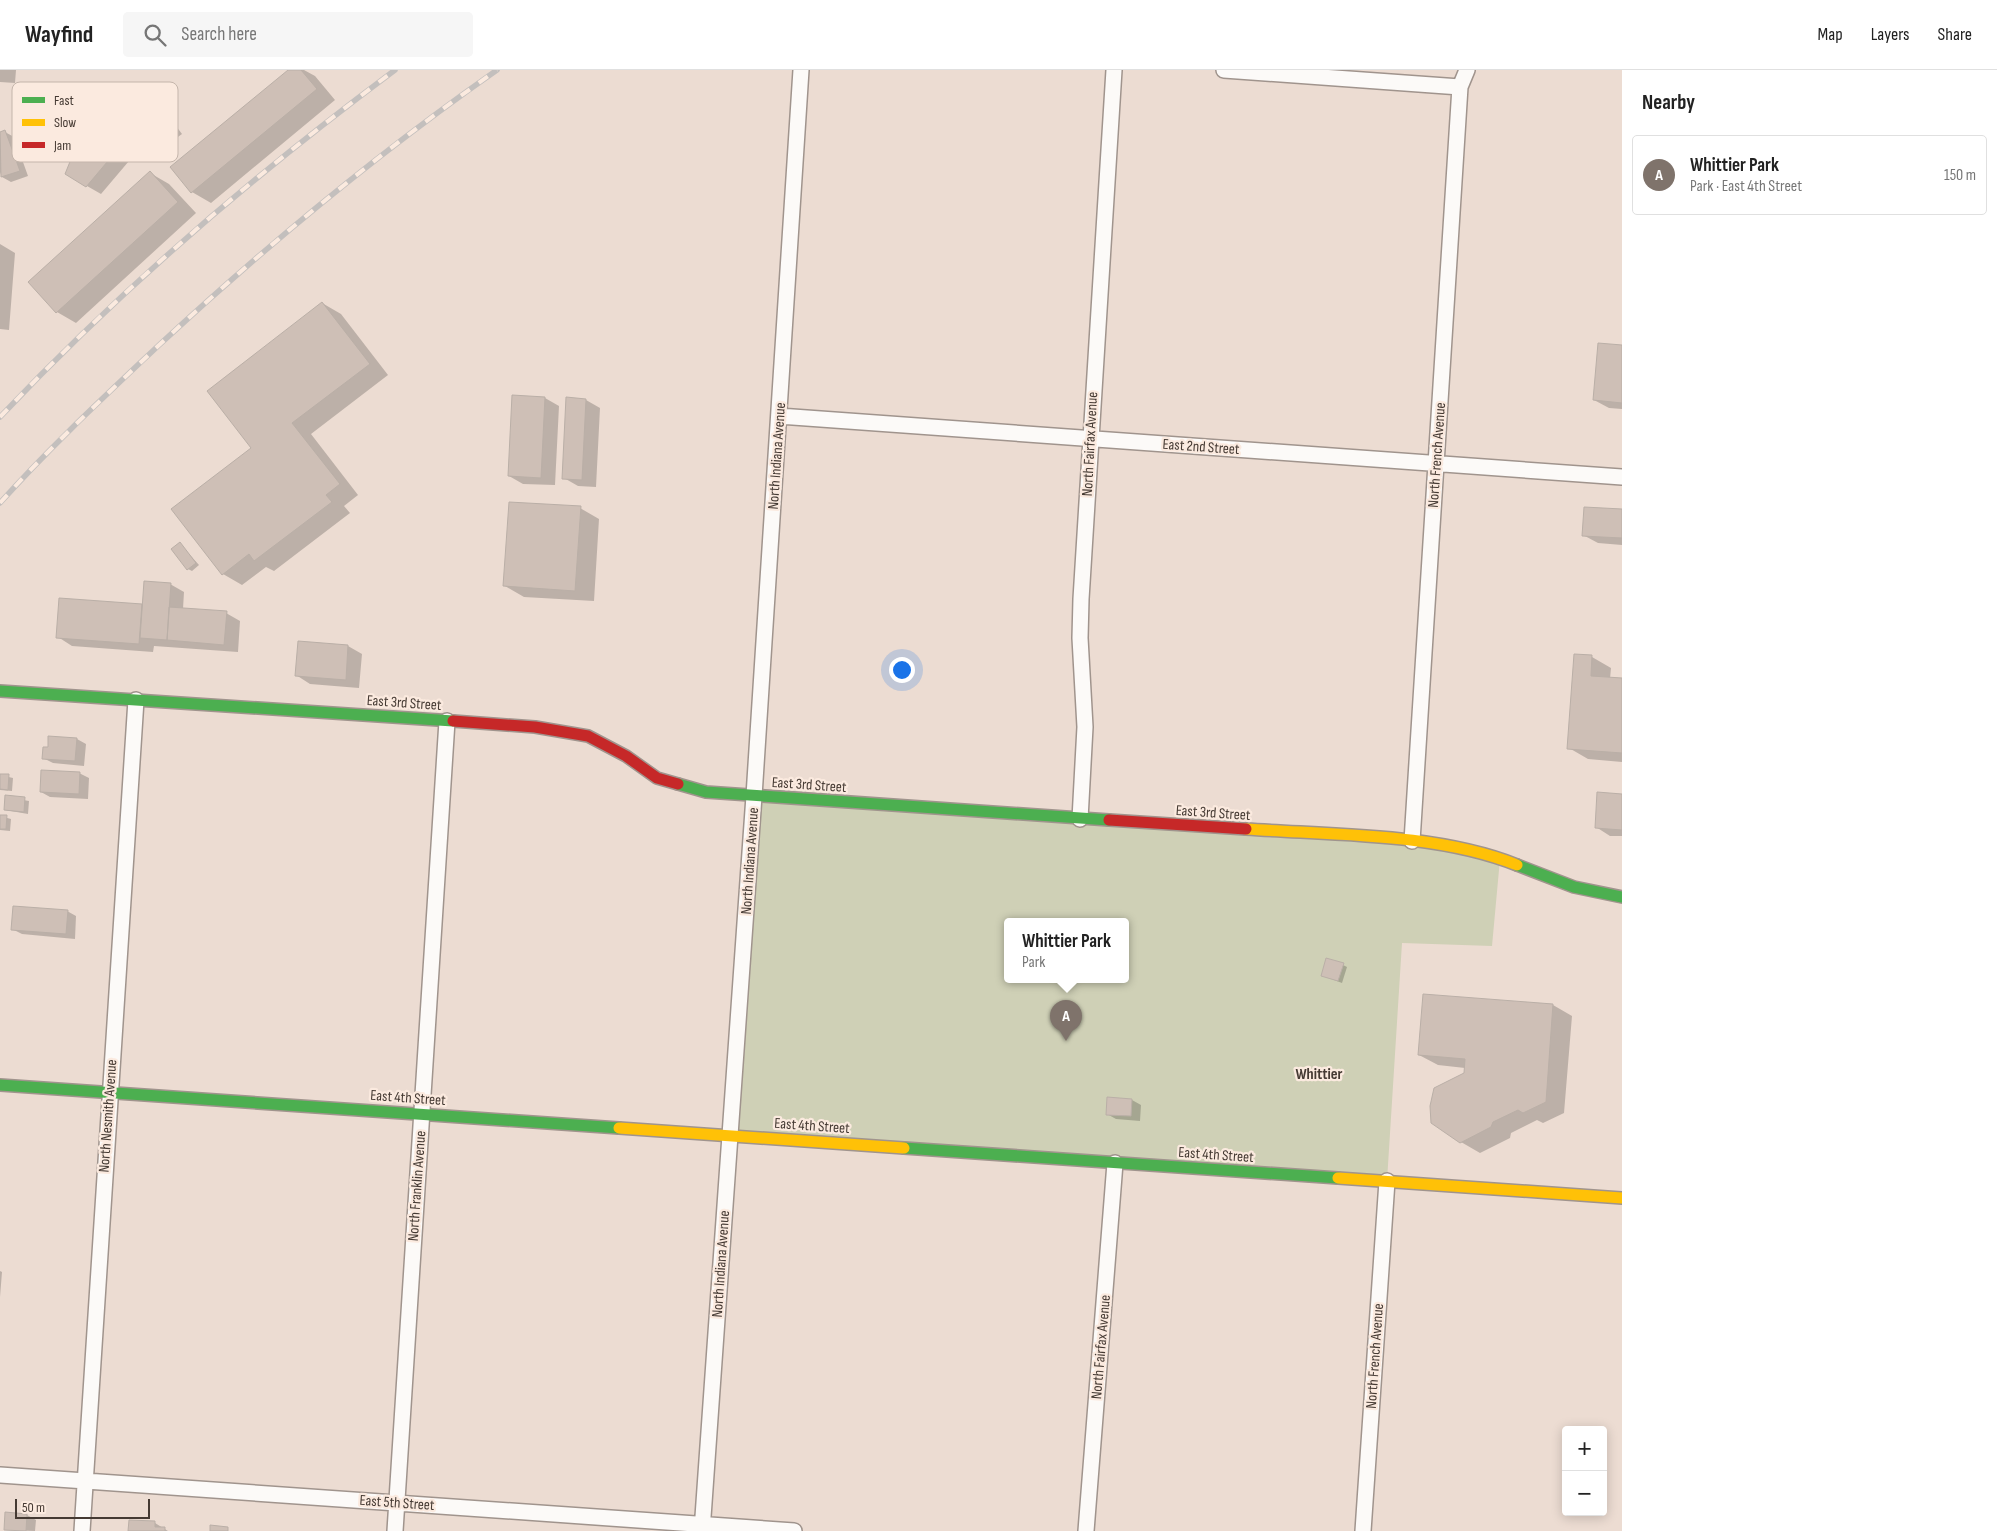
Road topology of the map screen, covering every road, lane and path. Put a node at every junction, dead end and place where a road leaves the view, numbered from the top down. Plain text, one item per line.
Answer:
1 (801, 70) edge
2 (1114, 70) edge
3 (1224, 70) edge
4 (1467, 70) edge
5 (1460, 87) junction
6 (779, 416) junction
7 (1090, 439) junction
8 (1436, 464) junction
9 (1622, 477) edge
10 (0, 691) edge
11 (136, 700) junction
12 (447, 721) junction
13 (754, 796) junction
14 (1080, 819) junction
15 (1412, 841) junction
16 (1622, 897) edge
17 (0, 1085) edge
18 (110, 1093) junction
19 (422, 1114) junction
20 (730, 1136) junction
21 (1115, 1163) junction
22 (1387, 1181) junction
23 (1622, 1198) edge
24 (0, 1475) edge
25 (85, 1482) junction
26 (397, 1503) junction
27 (702, 1528) edge
28 (82, 1531) edge
29 (395, 1531) edge
30 (794, 1531) edge
31 (1086, 1531) edge
32 (1363, 1531) edge

1 - 6 street, North Indiana Avenue
2 - 7 street, North Fairfax Avenue
3 - 5 street
4 - 5 street, North French Avenue
5 - 8 street, North French Avenue
6 - 7 street, East 2nd Street
6 - 13 street, North Indiana Avenue
7 - 8 street, East 2nd Street
7 - 14 street, North Fairfax Avenue
8 - 9 street, East 2nd Street
8 - 15 street, North French Avenue
10 - 11 street, East 3rd Street
11 - 12 street, East 3rd Street
11 - 18 street, North Nesmith Avenue
12 - 13 street, East 3rd Street
12 - 19 street, North Franklin Avenue
13 - 14 street, East 3rd Street
13 - 20 street, North Indiana Avenue
14 - 15 street, East 3rd Street
15 - 16 street, East 3rd Street
17 - 18 street, East 4th Street
18 - 19 street, East 4th Street
18 - 25 street, North Nesmith Avenue
19 - 20 street, East 4th Street
19 - 26 street, North Franklin Avenue
20 - 21 street, East 4th Street
20 - 27 street, North Indiana Avenue
21 - 22 street, East 4th Street
21 - 31 street, North Fairfax Avenue
22 - 23 street, East 4th Street
22 - 32 street, North French Avenue
24 - 25 street, East 5th Street
25 - 26 street, East 5th Street
25 - 28 street, North Nesmith Avenue
26 - 27 street, East 5th Street
26 - 29 street, North Franklin Avenue
27 - 30 street, East 5th Street

